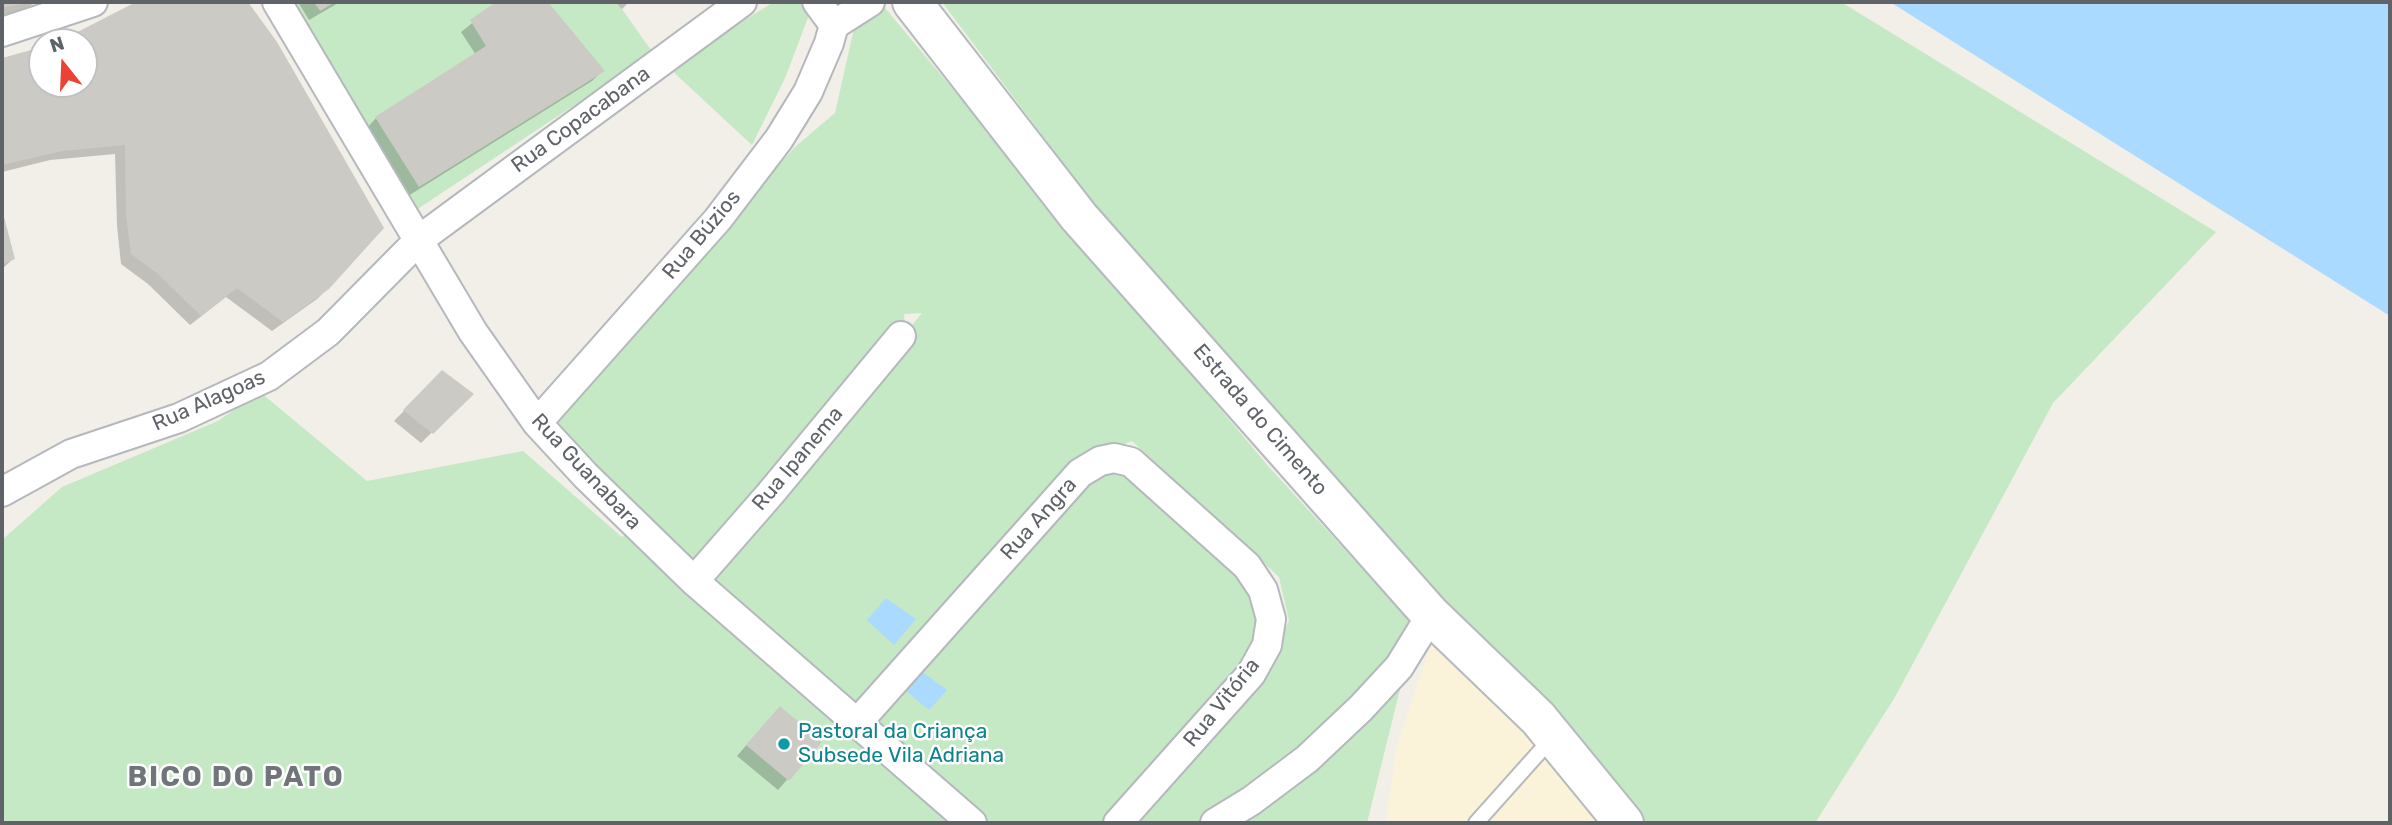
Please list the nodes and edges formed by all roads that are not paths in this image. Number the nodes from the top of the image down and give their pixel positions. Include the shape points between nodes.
1 (93, 2) edge
2 (277, 2) edge
3 (742, 2) edge
4 (817, 2) edge
5 (870, 2) edge
6 (912, 2) edge
7 (834, 26) junction
8 (2, 32) edge
9 (419, 239) junction
10 (901, 336) dead end
11 (537, 423) junction
12 (2, 492) edge
13 (1247, 566) joint
14 (694, 581) junction
15 (1431, 615) junction
16 (857, 723) junction
17 (1553, 737) junction
18 (972, 823) edge
19 (1118, 823) edge
20 (1215, 823) edge
21 (1476, 823) edge
22 (1624, 823) edge

1 - 8 street
2 - 9 street, Rua Guanabara
3 - 9 street, Rua Copacabana
4 - 7 street
5 - 7 street
6 - 15 street, Estrada do Cimento via 1079,217
7 - 11 street, Rua Búzios via 808,92 779,139 718,219
9 - 11 street, Rua Guanabara via 473,331
9 - 12 street, Rua Alagoas via 328,332 269,376 178,418 71,454
10 - 14 street, Rua Ipanema
11 - 14 street, Rua Guanabara
13 - 16 street, Rua Angra via 1131,462 1100,461 1080,473
13 - 19 street, Rua Vitória via 1263,590 1271,619 1267,645 1251,674
14 - 16 street, Rua Guanabara
15 - 17 street, Estrada do Cimento
15 - 20 street via 1399,667 1361,708 1307,760
16 - 18 street, Rua Guanabara
17 - 21 lane
17 - 22 street, Estrada do Cimento

